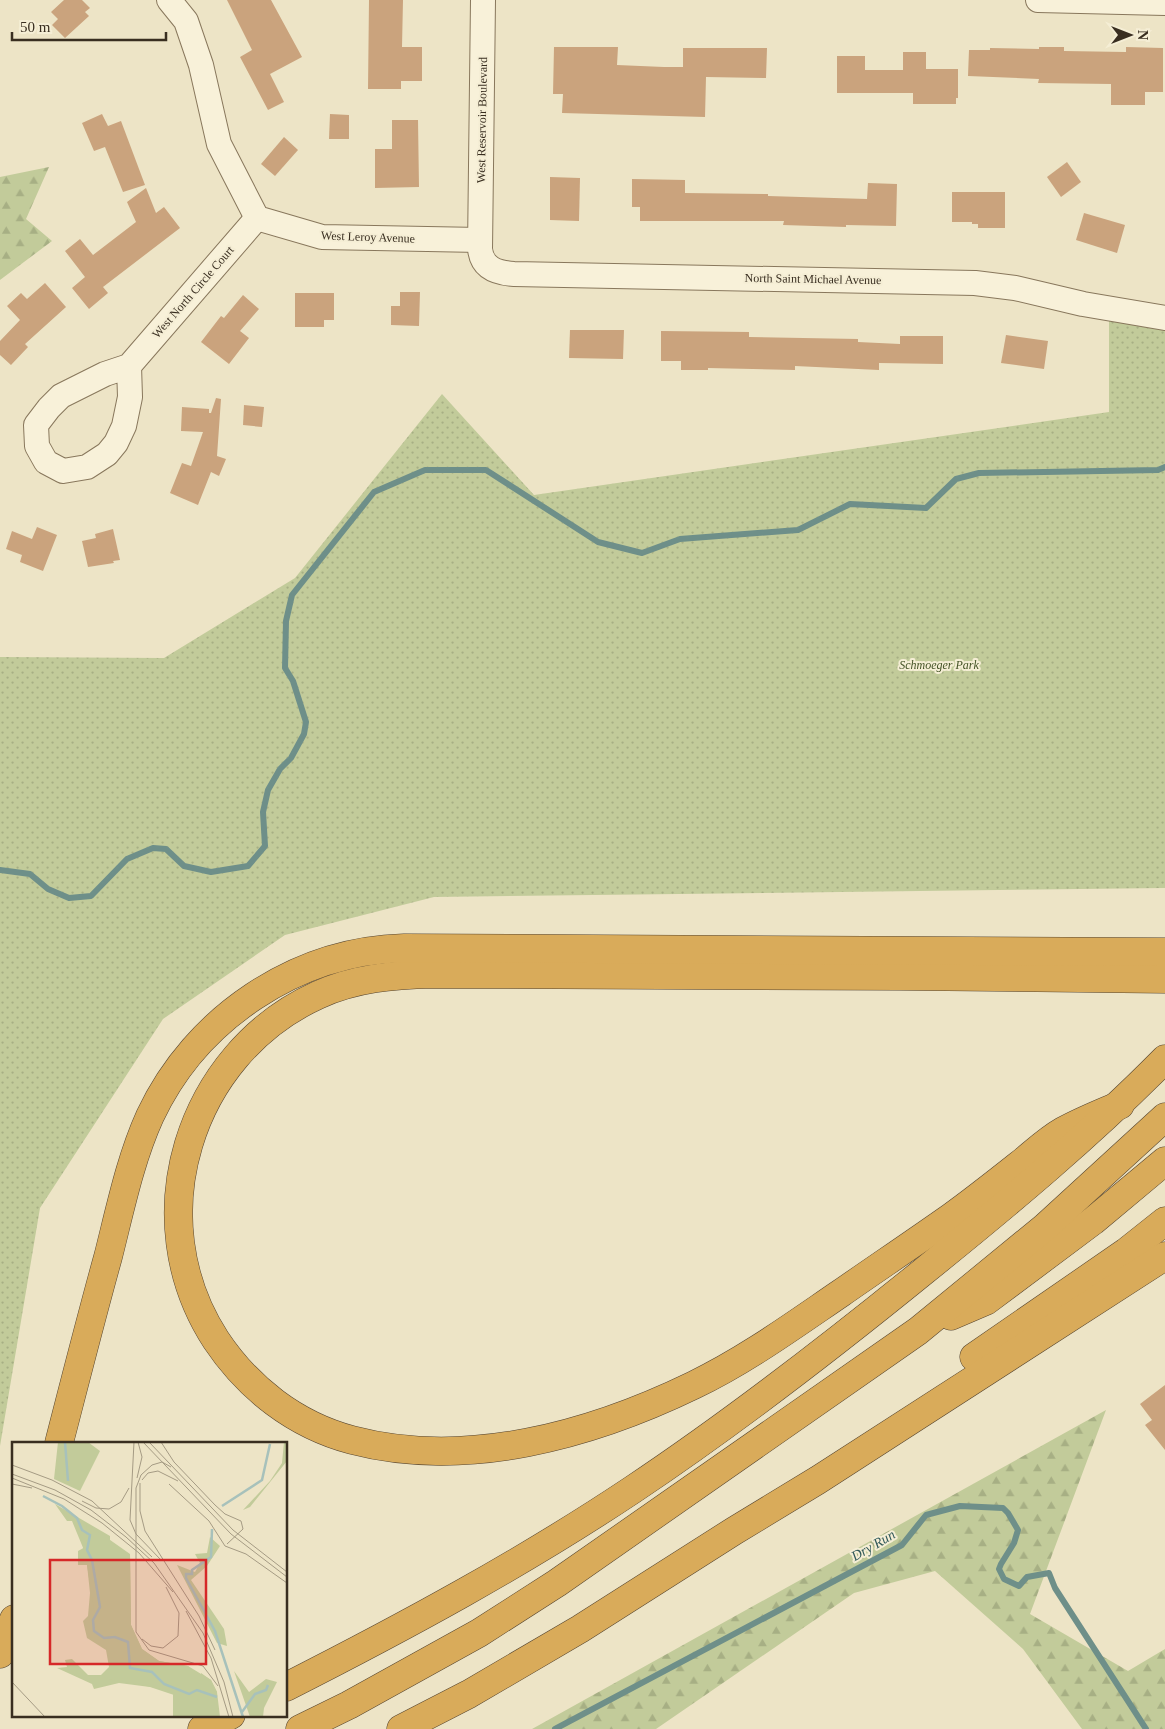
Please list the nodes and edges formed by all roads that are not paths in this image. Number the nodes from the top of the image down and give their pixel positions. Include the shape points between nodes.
1 (169, 0) edge
2 (483, 0) edge
3 (1038, 0) edge
4 (1165, 3) edge
5 (257, 218) junction
6 (480, 240) junction
7 (1165, 318) edge
8 (129, 366) junction
9 (1165, 952) edge
10 (1165, 980) edge
11 (1165, 1059) edge
12 (1120, 1104) junction
13 (1165, 1117) edge
14 (1165, 1161) edge
15 (1165, 1221) edge
16 (1165, 1256) edge
17 (918, 1331) junction
18 (59, 1442) edge
19 (12, 1624) edge
20 (580, 1629) junction
21 (0, 1654) edge
22 (288, 1687) edge
23 (229, 1716) edge
24 (202, 1729) edge
25 (300, 1729) edge
26 (401, 1729) edge

1 - 5 street via 186,21 201,66 219,144
2 - 6 street, West Reservoir Boulevard
3 - 4 street
5 - 6 street, West Leroy Avenue via 322,237
5 - 8 street, West North Circle Court
6 - 7 street, North Saint Michael Avenue via 485,264 504,274 975,282
8 - 8 street via 130,397 124,426 107,454 87,467 63,471 46,462 37,446 36,425 49,408 61,396
9 - 18 highway via 387,948 308,967 256,993 230,1014 198,1043 159,1098 140,1140
10 - 12 highway via 433,974 360,980 321,993 280,1016 233,1060 212,1090 198,1117 181,1169 178,1209 182,1260 204,1321 224,1352 252,1384 291,1414 342,1436 389,1447 430,1450 494,1448 594,1425 720,1371 796,1324 950,1217 1060,1132
11 - 12 highway
12 - 22 highway via 958,1244 835,1344 727,1425 536,1550 385,1637
13 - 17 highway via 1045,1227
14 - 17 highway via 1093,1221 986,1301
15 - 20 highway via 1099,1271
16 - 20 highway
17 - 25 highway via 534,1598 479,1633
19 - 21 highway
20 - 26 highway via 470,1694
23 - 24 highway

